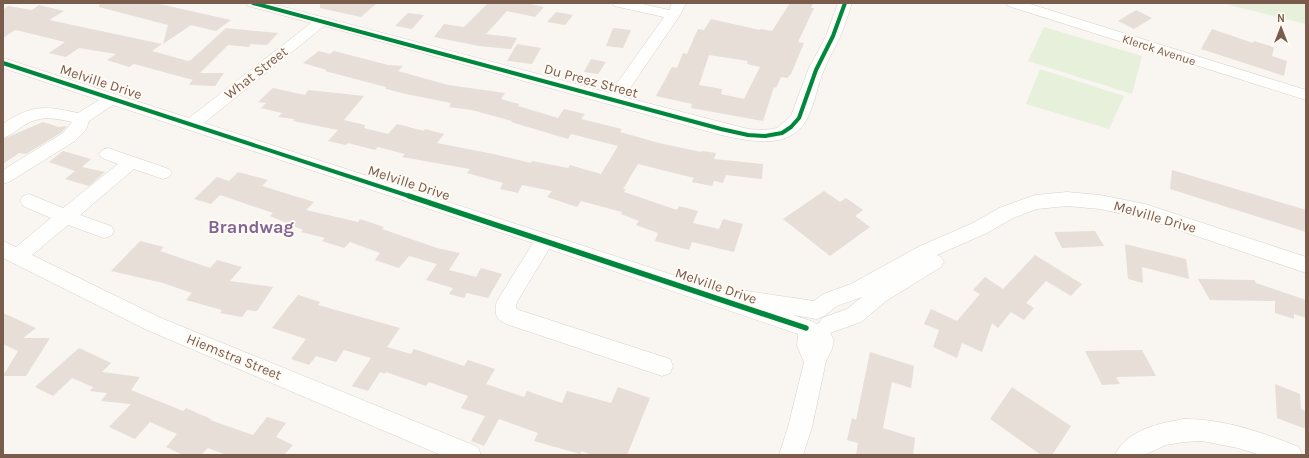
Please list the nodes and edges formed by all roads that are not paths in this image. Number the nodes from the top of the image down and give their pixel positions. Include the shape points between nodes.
1 (253, 3) edge
2 (619, 3) edge
3 (845, 3) edge
4 (1013, 3) edge
5 (676, 9) edge
6 (321, 22) junction
7 (3, 63) edge
8 (1306, 95) edge
9 (112, 98) junction
10 (614, 99) junction
11 (81, 119) junction
12 (192, 124) junction
13 (3, 132) edge
14 (108, 154) dead end
15 (131, 162) junction
16 (163, 173) dead end
17 (3, 178) edge
18 (29, 201) dead end
19 (65, 217) junction
20 (104, 231) dead end
21 (545, 240) junction
22 (10, 253) edge
23 (1306, 265) edge
24 (816, 322) junction
25 (662, 366) dead end
26 (469, 455) edge
27 (791, 455) edge
28 (1127, 455) edge
29 (1290, 455) edge

1 - 6 street, Du Preez Street
2 - 5 street
3 - 10 street, Du Preez Street via 833,36 816,70 799,118 782,133 765,136 741,134
4 - 8 street, Klerck Avenue
5 - 10 street
6 - 10 street, Du Preez Street
6 - 12 street, What Street
7 - 9 street, Melville Drive
9 - 11 street
9 - 12 street, Melville Drive
11 - 13 street via 40,112 24,117
11 - 17 street via 80,126 69,137
12 - 21 street, Melville Drive
14 - 15 street
15 - 16 street
15 - 19 street
18 - 19 street
19 - 20 street
19 - 22 street
21 - 24 street, Melville Drive via 703,294
21 - 25 street via 507,301 505,311 512,317
22 - 26 street, Hiemstra Street via 154,324
23 - 24 street, Melville Drive via 1145,211 1100,202 1066,199 1035,202 1006,213 980,228 938,259 879,295 854,316
24 - 27 street via 823,340 815,361
28 - 29 street via 1132,448 1161,434 1187,429 1219,432 1261,443

